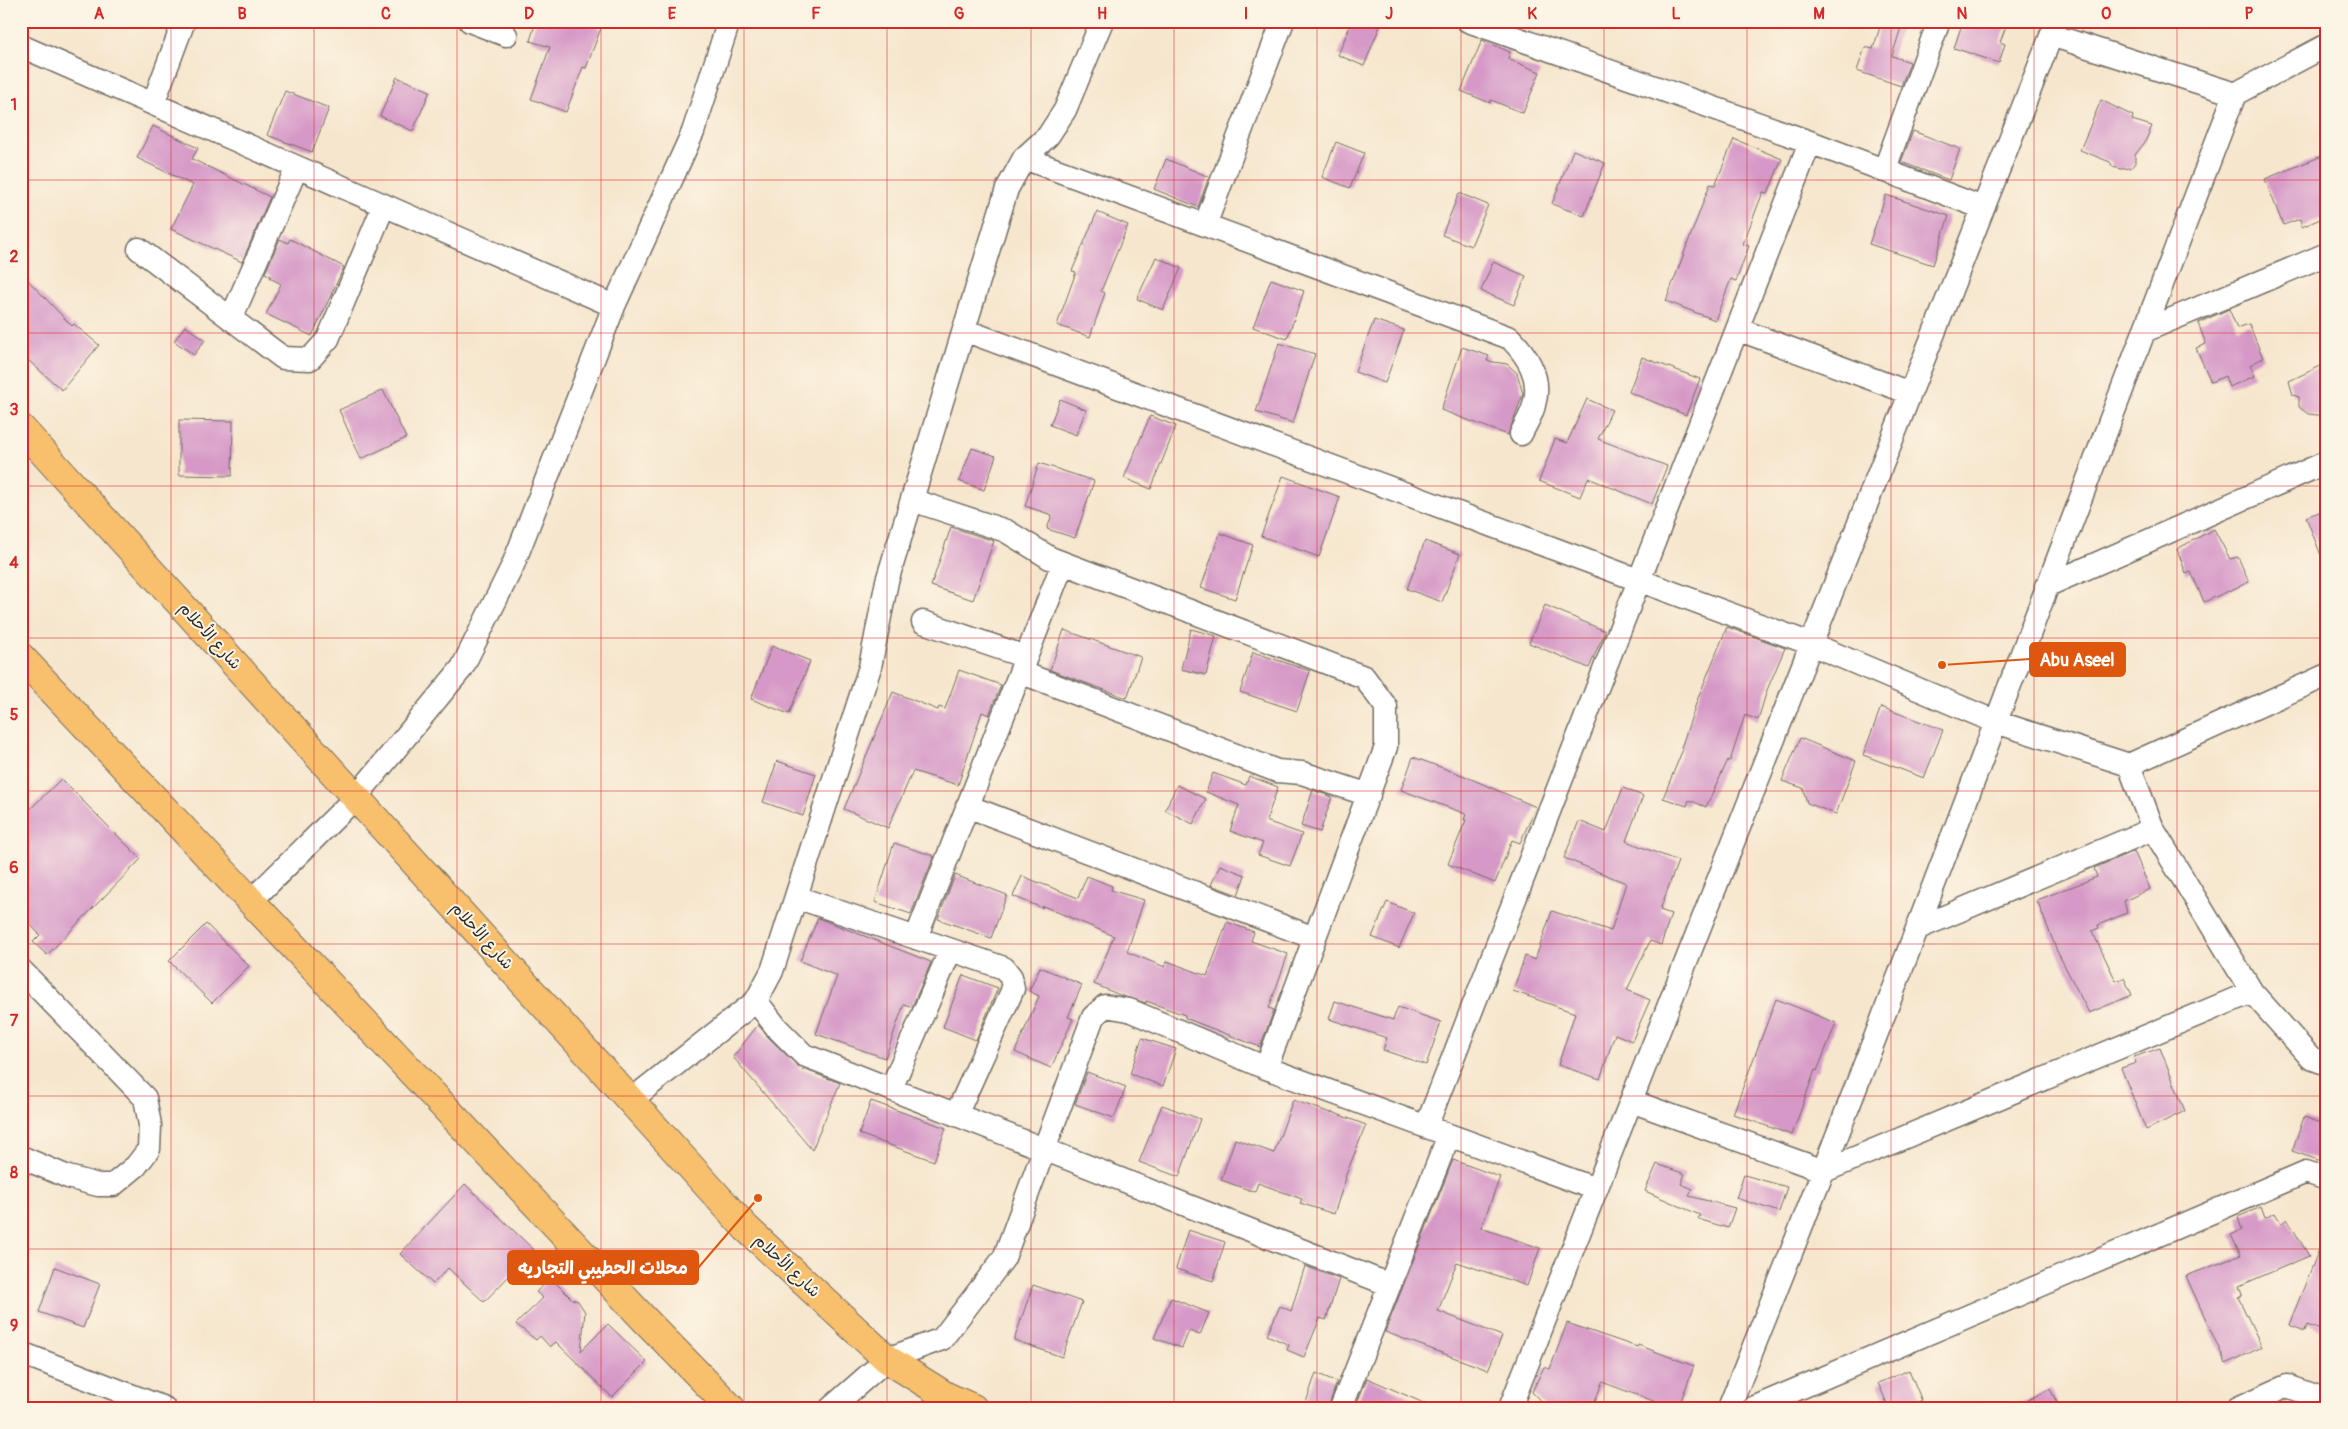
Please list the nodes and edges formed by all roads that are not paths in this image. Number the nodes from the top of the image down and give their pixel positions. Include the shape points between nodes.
1 (184, 21) edge
2 (470, 21) edge
3 (729, 21) edge
4 (1102, 21) edge
5 (1283, 21) edge
6 (1468, 21) edge
7 (1940, 21) edge
8 (2054, 28) edge
9 (506, 35) dead end
10 (2327, 45) edge
11 (21, 46) edge
12 (2235, 94) junction
13 (153, 104) junction
14 (1810, 142) junction
15 (1024, 158) junction
16 (297, 167) junction
17 (1884, 170) junction
18 (384, 205) junction
19 (1983, 208) junction
20 (1205, 225) junction
21 (139, 249) dead end
22 (2327, 254) edge
23 (614, 306) junction
24 (232, 319) junction
25 (1737, 329) junction
26 (964, 330) junction
27 (2144, 331) junction
28 (1910, 393) junction
29 (21, 428) edge
30 (1521, 434) dead end
31 (2327, 462) edge
32 (912, 500) junction
33 (1063, 563) junction
34 (1639, 580) junction
35 (2046, 586) junction
36 (923, 622) dead end
37 (1811, 644) junction
38 (21, 657) edge
39 (1023, 665) junction
40 (2327, 675) edge
41 (1996, 722) junction
42 (2129, 765) junction
43 (1369, 794) junction
44 (356, 797) junction
45 (967, 806) junction
46 (2153, 829) junction
47 (796, 897) junction
48 (251, 901) junction
49 (1918, 928) junction
50 (916, 938) junction
51 (1314, 938) junction
52 (950, 951) junction
53 (21, 970) edge
54 (2252, 992) junction
55 (756, 1001) junction
56 (2327, 1064) edge
57 (1266, 1068) junction
58 (892, 1089) junction
59 (630, 1100) junction
60 (1631, 1101) junction
61 (956, 1115) junction
62 (1426, 1127) junction
63 (1449, 1135) junction
64 (1045, 1149) junction
65 (21, 1157) edge
66 (1824, 1171) junction
67 (2327, 1179) edge
68 (1596, 1189) junction
69 (1390, 1285) junction
70 (21, 1353) edge
71 (887, 1359) junction
72 (2327, 1400) edge
73 (164, 1408) edge
74 (731, 1408) edge
75 (831, 1408) edge
76 (973, 1408) edge
77 (1341, 1408) edge
78 (1510, 1408) edge
79 (1728, 1408) edge
80 (1753, 1408) edge
81 (2238, 1408) edge

1 - 13 street
2 - 9 street
3 - 23 street via 693,132
4 - 15 street via 1065,110 1048,136
5 - 20 street
6 - 14 street
7 - 17 street
8 - 12 street
8 - 19 street
10 - 12 street
11 - 13 street
12 - 27 street
13 - 16 street
14 - 17 street
14 - 25 street
15 - 20 street
15 - 26 street via 1007,189
16 - 18 street
16 - 24 street
17 - 19 street
18 - 23 street
18 - 24 street via 328,339 310,359 283,358
19 - 28 street
20 - 30 street via 1510,338 1526,354 1536,380 1535,404
21 - 24 street
22 - 27 street
23 - 44 street via 512,565 462,668
25 - 28 street
25 - 34 street
26 - 32 street
26 - 34 street
27 - 35 street
28 - 37 street
29 - 44 main road, شارع الأحلام
31 - 35 street
32 - 33 street via 1006,531
32 - 47 street via 887,581 870,667
33 - 39 street
33 - 43 street via 1364,677 1386,707 1386,747
34 - 37 street
34 - 62 street
35 - 41 street
36 - 39 street
37 - 41 street
37 - 60 street
38 - 48 main road
39 - 43 street via 1277,771 1302,773
39 - 45 street
40 - 42 street
41 - 42 street
41 - 49 street
42 - 46 street
43 - 51 street
44 - 48 street
44 - 59 main road, شارع الأحلام
45 - 50 street
45 - 51 street
46 - 49 street
46 - 54 street
47 - 50 street
47 - 55 street via 772,971
48 - 74 main road
49 - 66 street
50 - 52 street
51 - 57 street
52 - 58 street
52 - 61 street via 1004,968 1011,977 1012,989
53 - 65 street via 145,1098 150,1125 149,1149 136,1166 113,1185 76,1179
54 - 56 street via 2311,1058
54 - 66 street
55 - 58 street via 804,1055
55 - 59 street
57 - 62 street
57 - 64 street via 1129,1010 1105,1006 1093,1017
58 - 61 street
59 - 71 main road, شارع الأحلام via 746,1228
60 - 66 street
60 - 68 street
61 - 64 street
62 - 63 street
63 - 68 street
63 - 69 street
64 - 69 street
64 - 71 street via 1004,1258 942,1338
66 - 79 street
67 - 80 street via 2306,1172
68 - 78 street
69 - 77 street
70 - 73 street
71 - 75 street
71 - 76 main road, شارع الأحلام via 946,1396
72 - 81 street via 2287,1386

